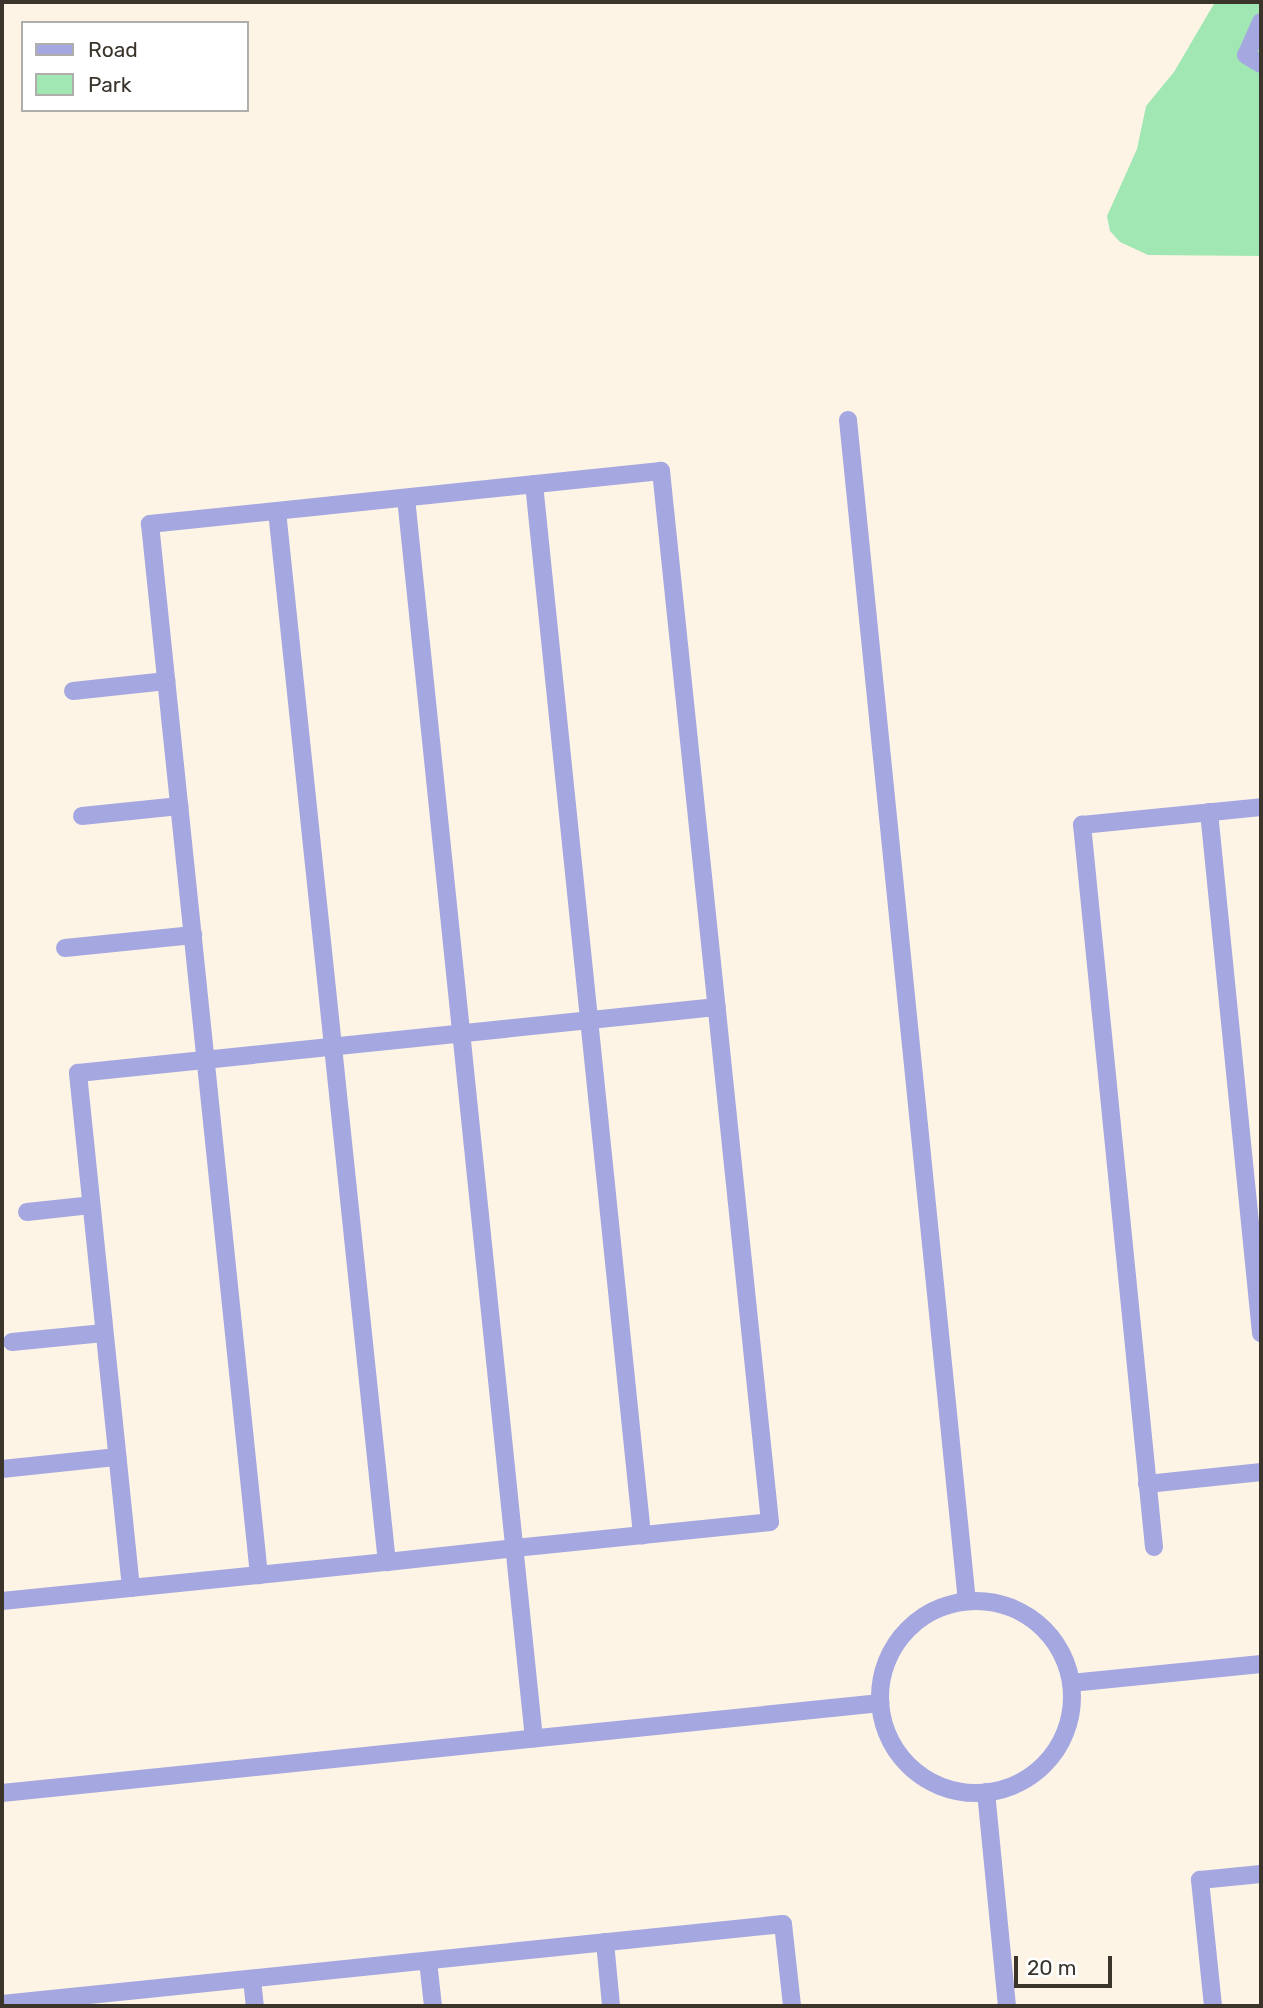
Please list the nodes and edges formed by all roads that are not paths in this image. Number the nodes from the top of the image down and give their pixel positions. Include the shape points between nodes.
1 (1261, 22) edge
2 (1261, 64) edge
3 (848, 420) dead end
4 (534, 484) junction
5 (405, 498) junction
6 (277, 510) junction
7 (166, 681) junction
8 (73, 691) dead end
9 (179, 806) junction
10 (1261, 807) edge
11 (1209, 812) junction
12 (82, 816) dead end
13 (193, 935) junction
14 (65, 948) dead end
15 (717, 1007) junction
16 (589, 1020) junction
17 (461, 1033) junction
18 (333, 1046) junction
19 (205, 1059) junction
20 (91, 1205) junction
21 (27, 1212) dead end
22 (104, 1333) junction
23 (1261, 1333) edge
24 (12, 1342) dead end
25 (117, 1457) junction
26 (2, 1469) edge
27 (1261, 1472) edge
28 (1147, 1483) junction
29 (642, 1535) junction
30 (1154, 1546) dead end
31 (515, 1548) junction
32 (387, 1562) junction
33 (259, 1575) junction
34 (131, 1588) junction
35 (2, 1601) edge
36 (967, 1601) junction
37 (1261, 1664) edge
38 (1072, 1683) junction
39 (880, 1703) junction
40 (534, 1738) junction
41 (986, 1792) junction
42 (2, 1793) edge
43 (1261, 1874) edge
44 (605, 1942) junction
45 (428, 1961) junction
46 (253, 1979) junction
47 (76, 2001) edge
48 (2, 2004) edge
49 (255, 2006) edge
50 (433, 2006) edge
51 (611, 2006) edge
52 (792, 2006) edge
53 (1007, 2006) edge
54 (1213, 2006) edge

1 - 2 street via 1246,55
3 - 36 street
4 - 5 street
4 - 15 street via 661,471
4 - 16 street
5 - 6 street
5 - 17 street
6 - 7 street via 150,524
6 - 18 street
7 - 8 street
7 - 9 street
9 - 12 street
9 - 13 street
10 - 11 street
11 - 23 street
11 - 28 street via 1082,825
13 - 14 street
13 - 19 street
15 - 16 street
15 - 29 street via 770,1522
16 - 17 street
16 - 29 street
17 - 18 street
17 - 31 street
18 - 19 street
18 - 32 street
19 - 20 street via 78,1073
19 - 33 street
20 - 21 street
20 - 22 street
22 - 24 street
22 - 25 street
25 - 26 street
25 - 34 street
27 - 28 street
28 - 30 street
29 - 31 street
31 - 32 street
31 - 40 street
32 - 33 street
33 - 34 street
34 - 35 street
36 - 38 street via 1008,1606 1027,1615 1057,1644
36 - 39 street via 932,1612 903,1635 885,1667
37 - 38 street
38 - 41 street via 1070,1717 1057,1748 1019,1783
39 - 40 street
39 - 41 street via 890,1739 914,1770 947,1788
40 - 42 street
41 - 53 street
43 - 54 street via 1200,1880
44 - 45 street
44 - 51 street
44 - 52 street via 783,1924
45 - 46 street
45 - 50 street
46 - 47 street
46 - 49 street
47 - 48 street

